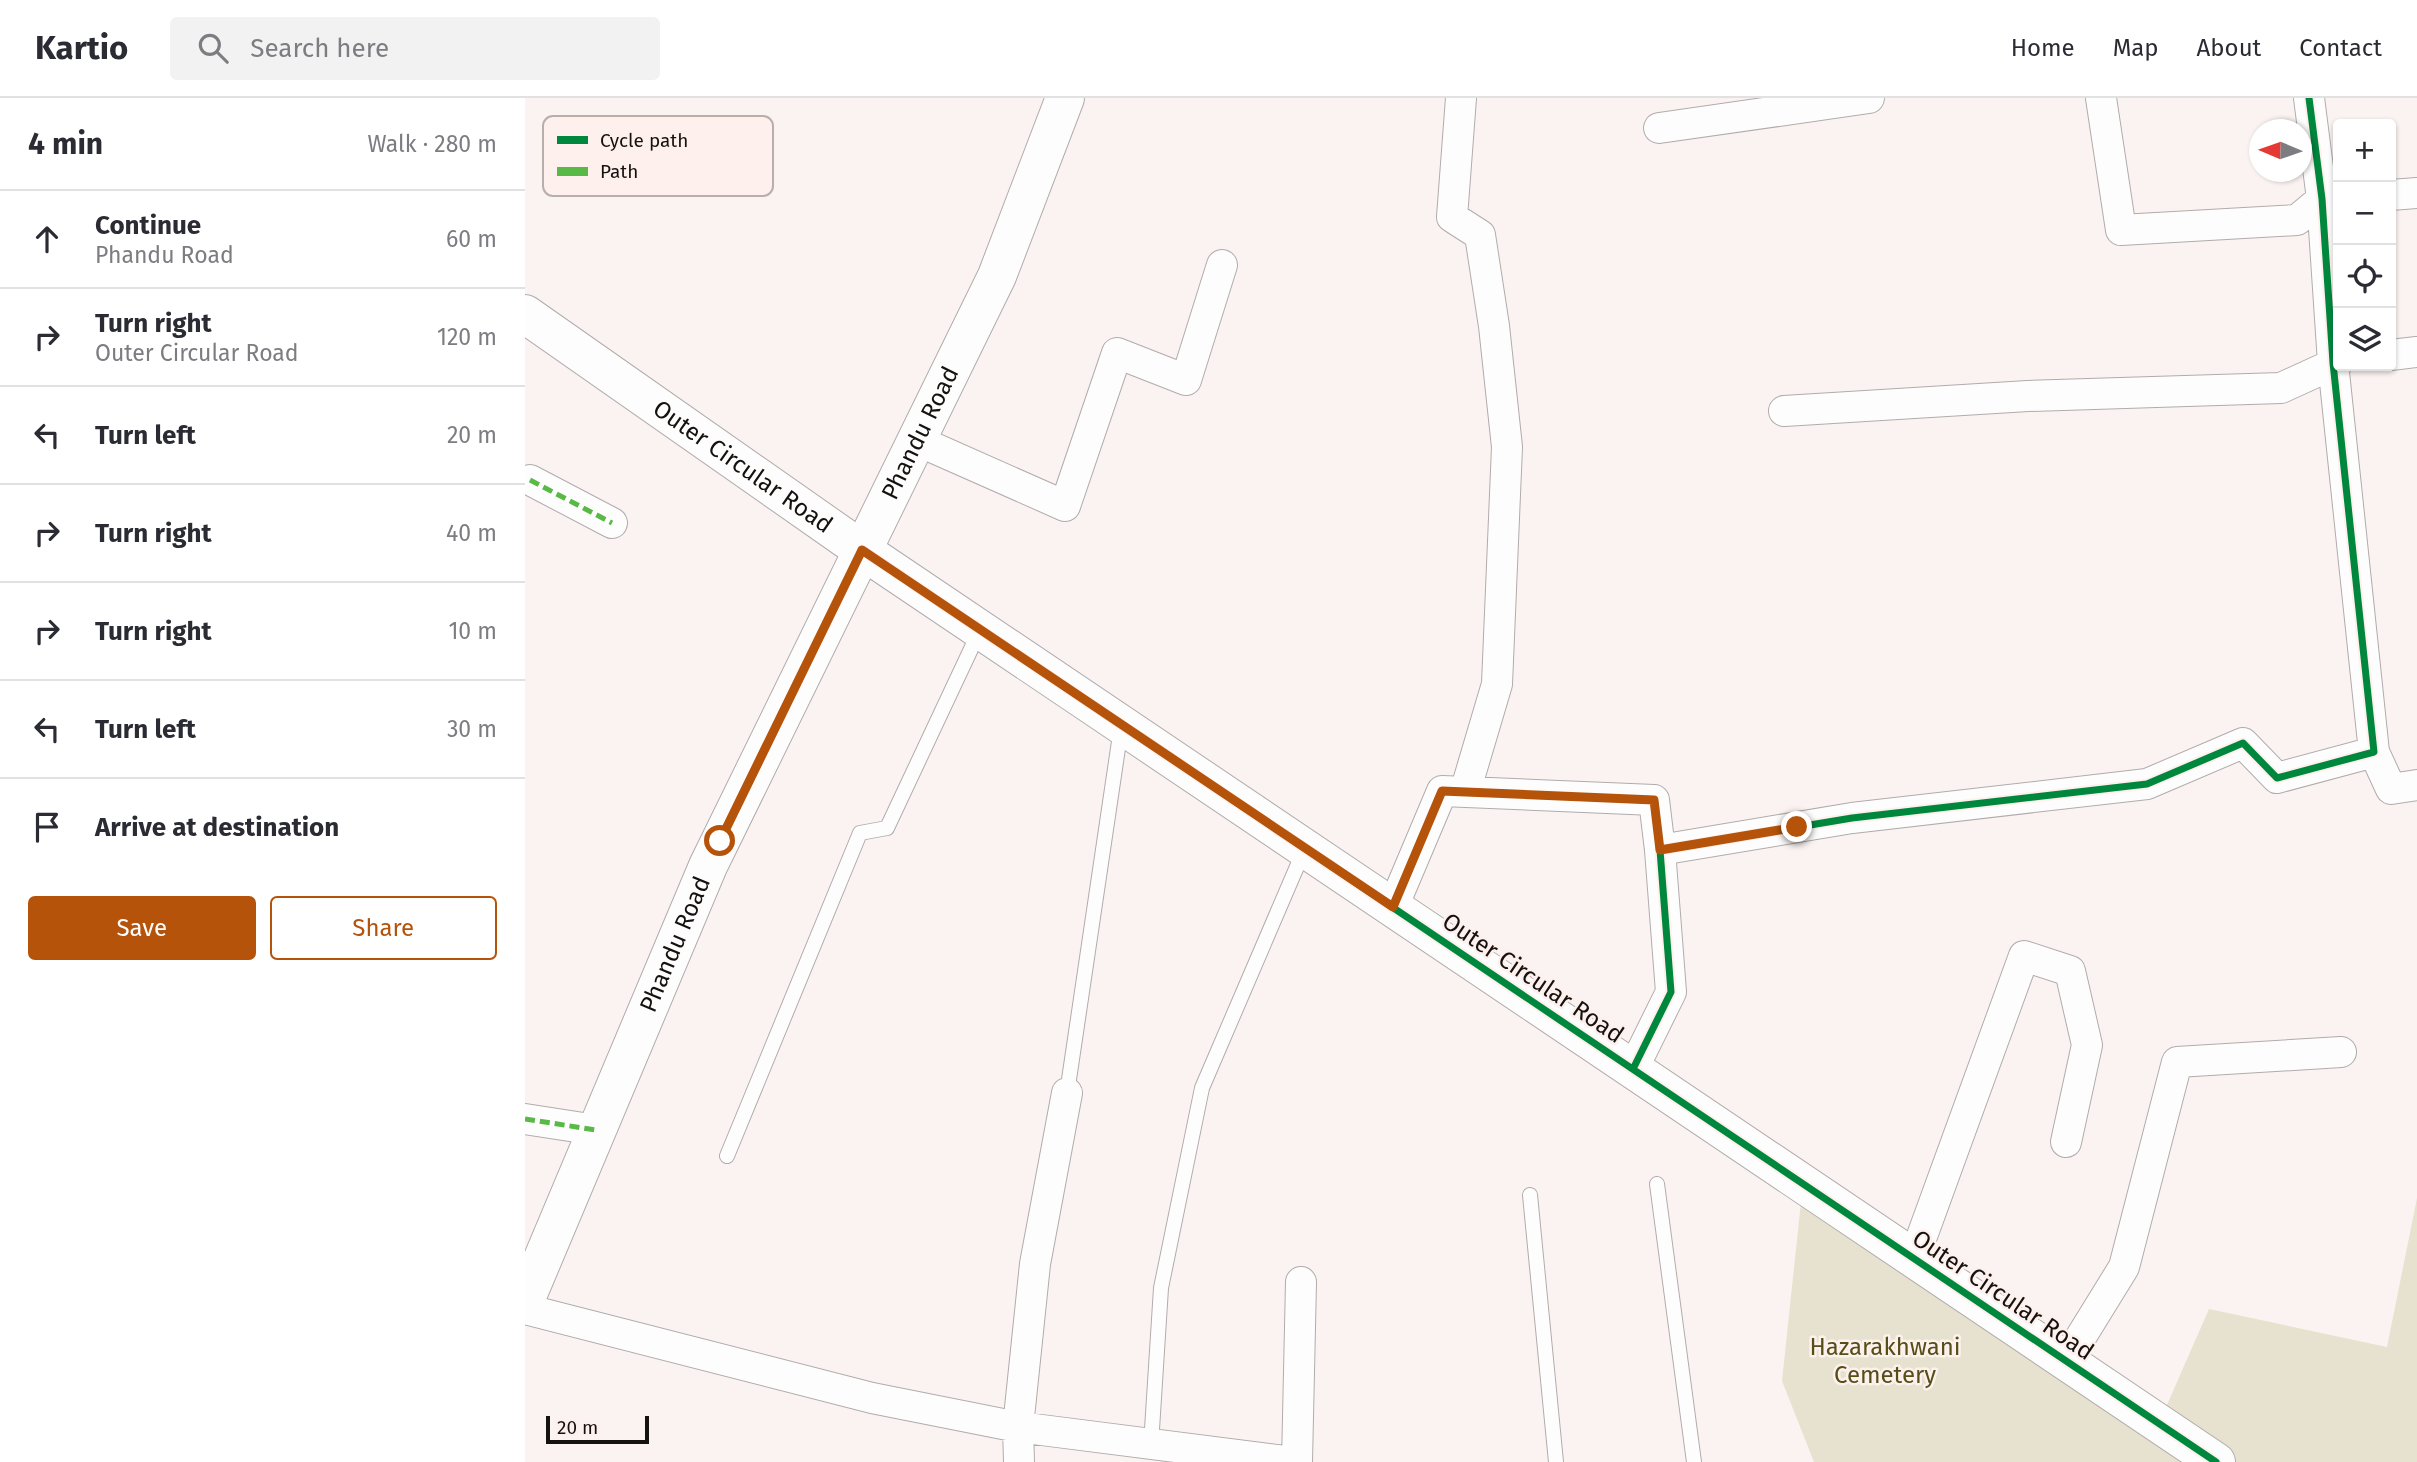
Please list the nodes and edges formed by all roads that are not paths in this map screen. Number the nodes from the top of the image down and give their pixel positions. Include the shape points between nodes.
1 (1065, 98) edge
2 (1461, 98) edge
3 (1869, 98) edge
4 (2101, 98) edge
5 (2309, 98) edge
6 (1754, 105) edge
7 (1658, 128) dead end
8 (2417, 192) edge
9 (2396, 194) edge
10 (2330, 199) edge
11 (1222, 265) dead end
12 (2333, 308) edge
13 (525, 314) edge
14 (2417, 352) edge
15 (2396, 354) edge
16 (2333, 363) edge
17 (2336, 371) edge
18 (1784, 411) dead end
19 (916, 440) junction
20 (527, 484) edge
21 (612, 523) dead end
22 (862, 550) junction
23 (981, 629) junction
24 (1122, 725) junction
25 (2374, 752) junction
26 (2417, 785) edge
27 (1465, 792) junction
28 (1305, 848) junction
29 (1660, 850) junction
30 (1393, 907) junction
31 (2341, 1052) dead end
32 (1633, 1069) junction
33 (1067, 1093) joint
34 (525, 1119) edge
35 (596, 1130) junction
36 (2066, 1142) dead end
37 (727, 1156) dead end
38 (1657, 1184) dead end
39 (1530, 1195) dead end
40 (1914, 1258) junction
41 (1301, 1282) dead end
42 (525, 1301) edge
43 (525, 1309) edge
44 (2066, 1361) junction
45 (1018, 1427) junction
46 (1152, 1453) edge
47 (1019, 1462) edge
48 (1295, 1462) edge
49 (1556, 1462) edge
50 (1694, 1462) edge
51 (2216, 1462) edge

1 - 19 main road, Phandu Road via 997,276
2 - 27 street via 1451,217 1480,235 1507,447 1497,684
3 - 6 street
4 - 10 street via 2121,230 2297,220
5 - 10 street
6 - 7 street
8 - 9 street
10 - 12 street
11 - 19 street via 1186,380 1117,353 1065,506
13 - 22 main road, Outer Circular Road
14 - 15 street
16 - 18 street via 2281,388 2028,396
17 - 25 street
19 - 22 main road, Phandu Road
20 - 21 street
22 - 23 main road, Outer Circular Road
22 - 35 main road, Phandu Road via 708,866
23 - 24 main road, Outer Circular Road
23 - 37 lane via 887,828 860,833
24 - 28 main road, Outer Circular Road
24 - 33 lane
25 - 26 street via 2391,789
25 - 29 street via 2277,778 2243,743 2147,784 1852,818
27 - 29 street via 1654,800
27 - 30 street via 1442,791
28 - 30 main road, Outer Circular Road
28 - 46 lane via 1202,1088 1161,1288
29 - 32 street via 1671,992
30 - 32 main road, Outer Circular Road
31 - 44 street via 2177,1062 2124,1267
32 - 40 main road, Outer Circular Road
33 - 45 street via 1035,1264
34 - 35 street
35 - 42 main road, Phandu Road
36 - 40 street via 2087,1045 2070,971 2024,956
38 - 50 lane
39 - 49 lane
40 - 44 main road, Outer Circular Road
41 - 48 street
43 - 45 street via 872,1398
44 - 51 main road, Outer Circular Road
45 - 46 street
45 - 47 street
46 - 48 street

